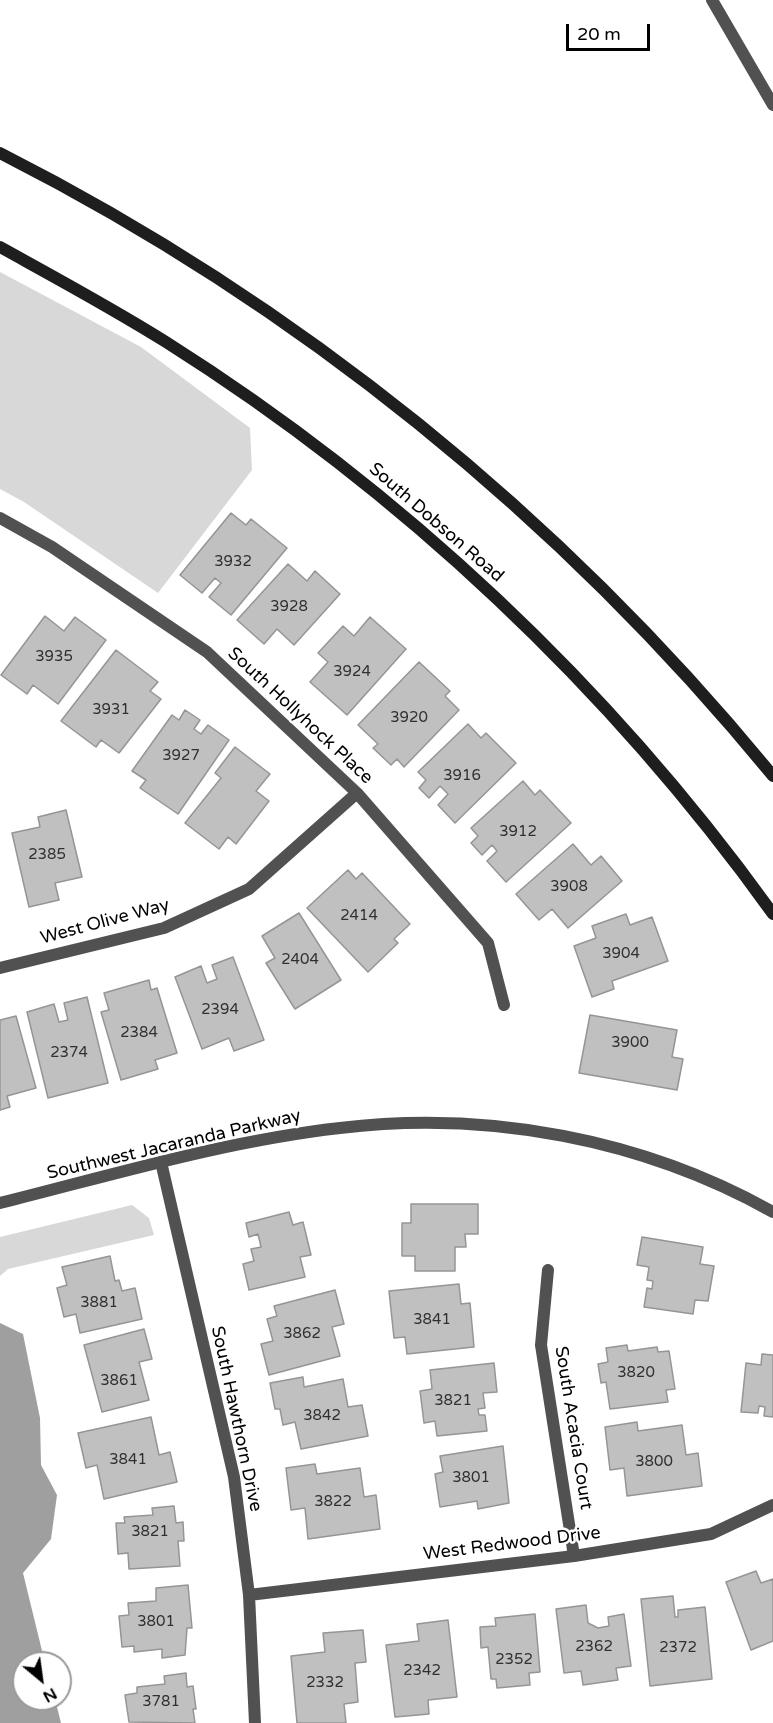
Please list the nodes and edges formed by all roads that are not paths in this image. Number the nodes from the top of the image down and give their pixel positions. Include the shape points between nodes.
1 (712, 0) edge
2 (773, 105) edge
3 (0, 153) edge
4 (0, 247) edge
5 (0, 518) edge
6 (773, 776) edge
7 (357, 793) junction
8 (773, 914) edge
9 (0, 968) edge
10 (504, 1005) dead end
11 (161, 1162) junction
12 (0, 1203) edge
13 (773, 1212) edge
14 (548, 1270) dead end
15 (773, 1505) edge
16 (574, 1556) junction
17 (249, 1595) junction
18 (255, 1723) edge

1 - 2 street
3 - 6 main road via 201,266 390,400 595,579 664,650
4 - 8 main road, South Dobson Road via 89,296 224,381 418,527 544,646 631,738 699,816
5 - 7 street, South Hollyhock Place via 52,547 207,652
7 - 9 street, West Olive Way via 249,888 164,928
7 - 10 street, South Hollyhock Place via 488,943
11 - 12 street, Southwest Jacaranda Parkway
11 - 13 street, Southwest Jacaranda Parkway via 340,1128 398,1123 457,1124 517,1129 633,1152 688,1170
11 - 17 street, South Hawthorn Drive via 234,1478
14 - 16 street, South Acacia Court via 541,1345
15 - 16 street, West Redwood Drive via 711,1534
16 - 17 street, West Redwood Drive
17 - 18 street, South Hawthorn Drive

